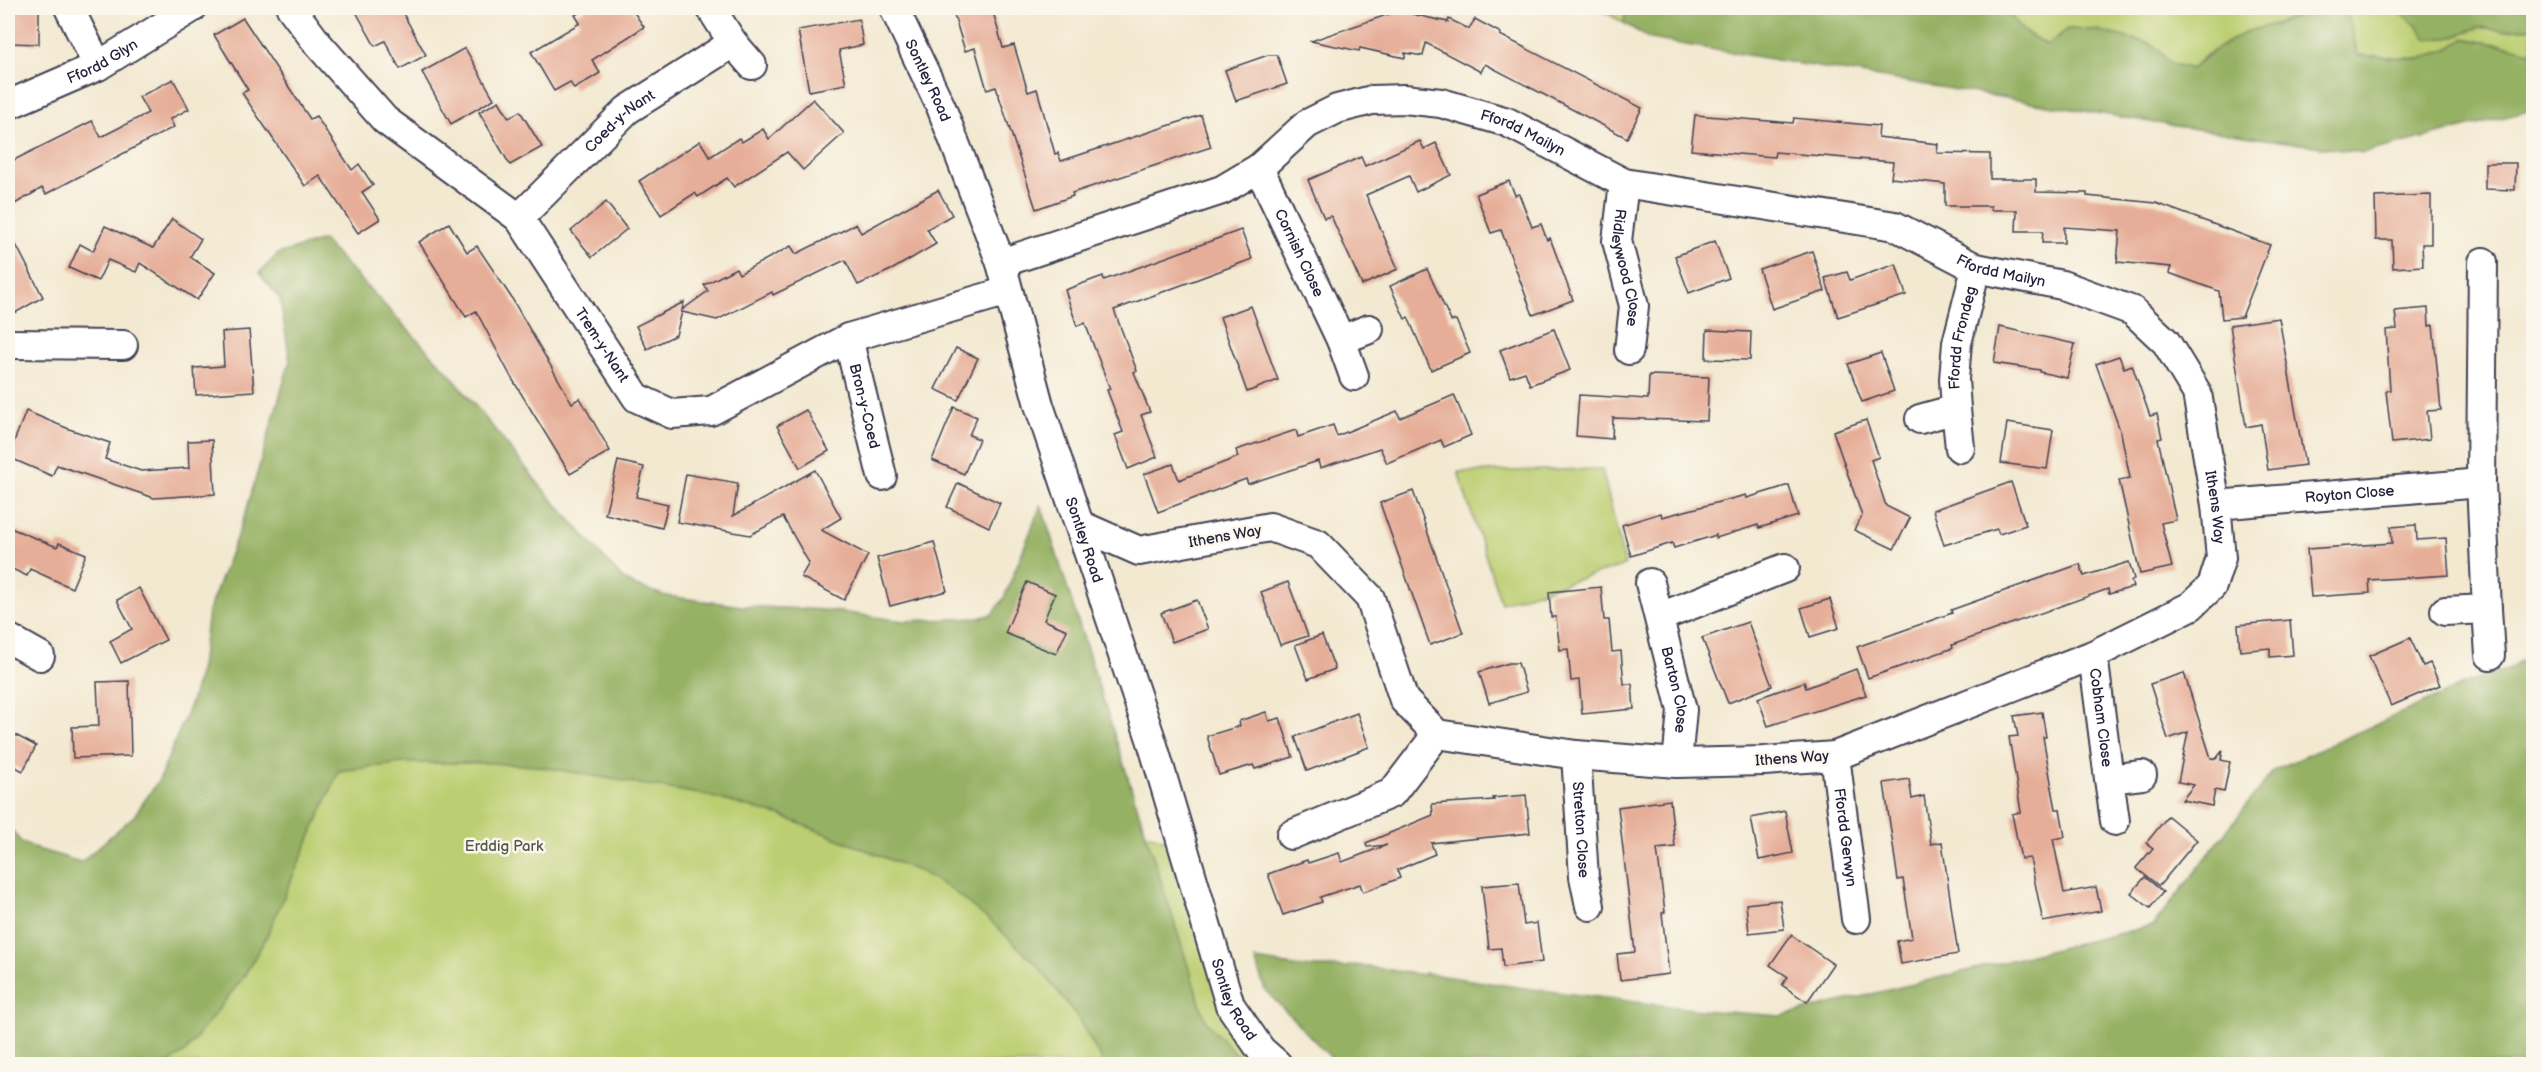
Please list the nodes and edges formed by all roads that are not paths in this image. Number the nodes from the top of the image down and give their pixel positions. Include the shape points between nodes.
1 (69, 8) edge
2 (192, 8) edge
3 (291, 8) edge
4 (894, 8) edge
5 (712, 10) dead end
6 (733, 43) junction
7 (752, 65) dead end
8 (98, 66) junction
9 (8, 105) edge
10 (1259, 168) junction
11 (1624, 183) junction
12 (519, 218) junction
13 (2482, 262) dead end
14 (1001, 263) junction
15 (1976, 268) junction
16 (2062, 285) joint
17 (1008, 291) junction
18 (1369, 329) dead end
19 (848, 338) junction
20 (1341, 340) junction
21 (8, 344) edge
22 (123, 345) dead end
23 (1629, 350) dead end
24 (1354, 376) dead end
25 (1956, 409) junction
26 (1920, 419) dead end
27 (1960, 448) dead end
28 (882, 476) dead end
29 (2481, 483) junction
30 (2217, 505) junction
31 (1080, 525) junction
32 (1785, 568) dead end
33 (1650, 584) dead end
34 (2487, 609) junction
35 (2445, 611) dead end
36 (1660, 617) junction
37 (8, 638) edge
38 (2093, 655) junction
39 (2490, 655) dead end
40 (40, 656) dead end
41 (1437, 734) junction
42 (1576, 754) junction
43 (1835, 756) junction
44 (1677, 763) junction
45 (2142, 775) dead end
46 (2109, 779) junction
47 (2115, 821) dead end
48 (1291, 835) dead end
49 (1590, 906) dead end
50 (1856, 919) dead end
51 (1277, 1065) edge

1 - 8 street
2 - 8 street, Ffordd Glyn
3 - 12 street, Trem-y-Nant via 318,45 385,120
4 - 14 street, Sontley Road via 941,107
5 - 6 street
6 - 7 street
6 - 12 street, Coed-y-Nant via 627,110
8 - 9 street, Ffordd Glyn
10 - 11 street, Ffordd Mailyn via 1307,124 1337,109 1372,100 1404,99 1441,103 1507,122
10 - 14 street, Ffordd Mailyn via 1222,190
10 - 20 street, Cornish Close
11 - 15 street, Ffordd Mailyn via 1895,226
11 - 23 street, Ridleywood Close via 1617,241 1634,306
12 - 19 street, Trem-y-Nant via 637,398 672,414 711,411
13 - 29 street
14 - 17 street, Sontley Road
15 - 16 street, Ffordd Mailyn
15 - 25 street, Ffordd Frondeg via 1957,343
16 - 30 street, Ithens Way via 2133,311 2166,342 2198,393
17 - 19 street, Trem-y-Nant
17 - 31 street, Sontley Road via 1039,405
18 - 20 street
19 - 28 street, Bron-y-Coed
20 - 24 street, Cornish Close
21 - 22 street
25 - 26 street, Ffordd Frondeg
25 - 27 street, Ffordd Frondeg
29 - 30 street, Royton Close
29 - 34 street
30 - 38 street, Ithens Way via 2221,558 2212,586 2191,606
31 - 41 street, Ithens Way via 1139,551 1270,528 1318,544 1370,598 1404,700
31 - 51 street, Sontley Road via 1152,742 1230,1005 1261,1050
32 - 36 street
33 - 36 street, Barton Close
34 - 35 street
34 - 39 street
36 - 44 street, Barton Close via 1682,710
37 - 40 street
38 - 43 street, Ithens Way
38 - 46 street, Cobham Close
41 - 42 street, Ithens Way
41 - 48 street via 1392,793
42 - 44 street, Ithens Way
42 - 49 street, Stretton Close via 1584,877
43 - 44 street, Ithens Way
43 - 50 street, Ffordd Gerwyn
45 - 46 street, Cobham Close
46 - 47 street, Cobham Close

